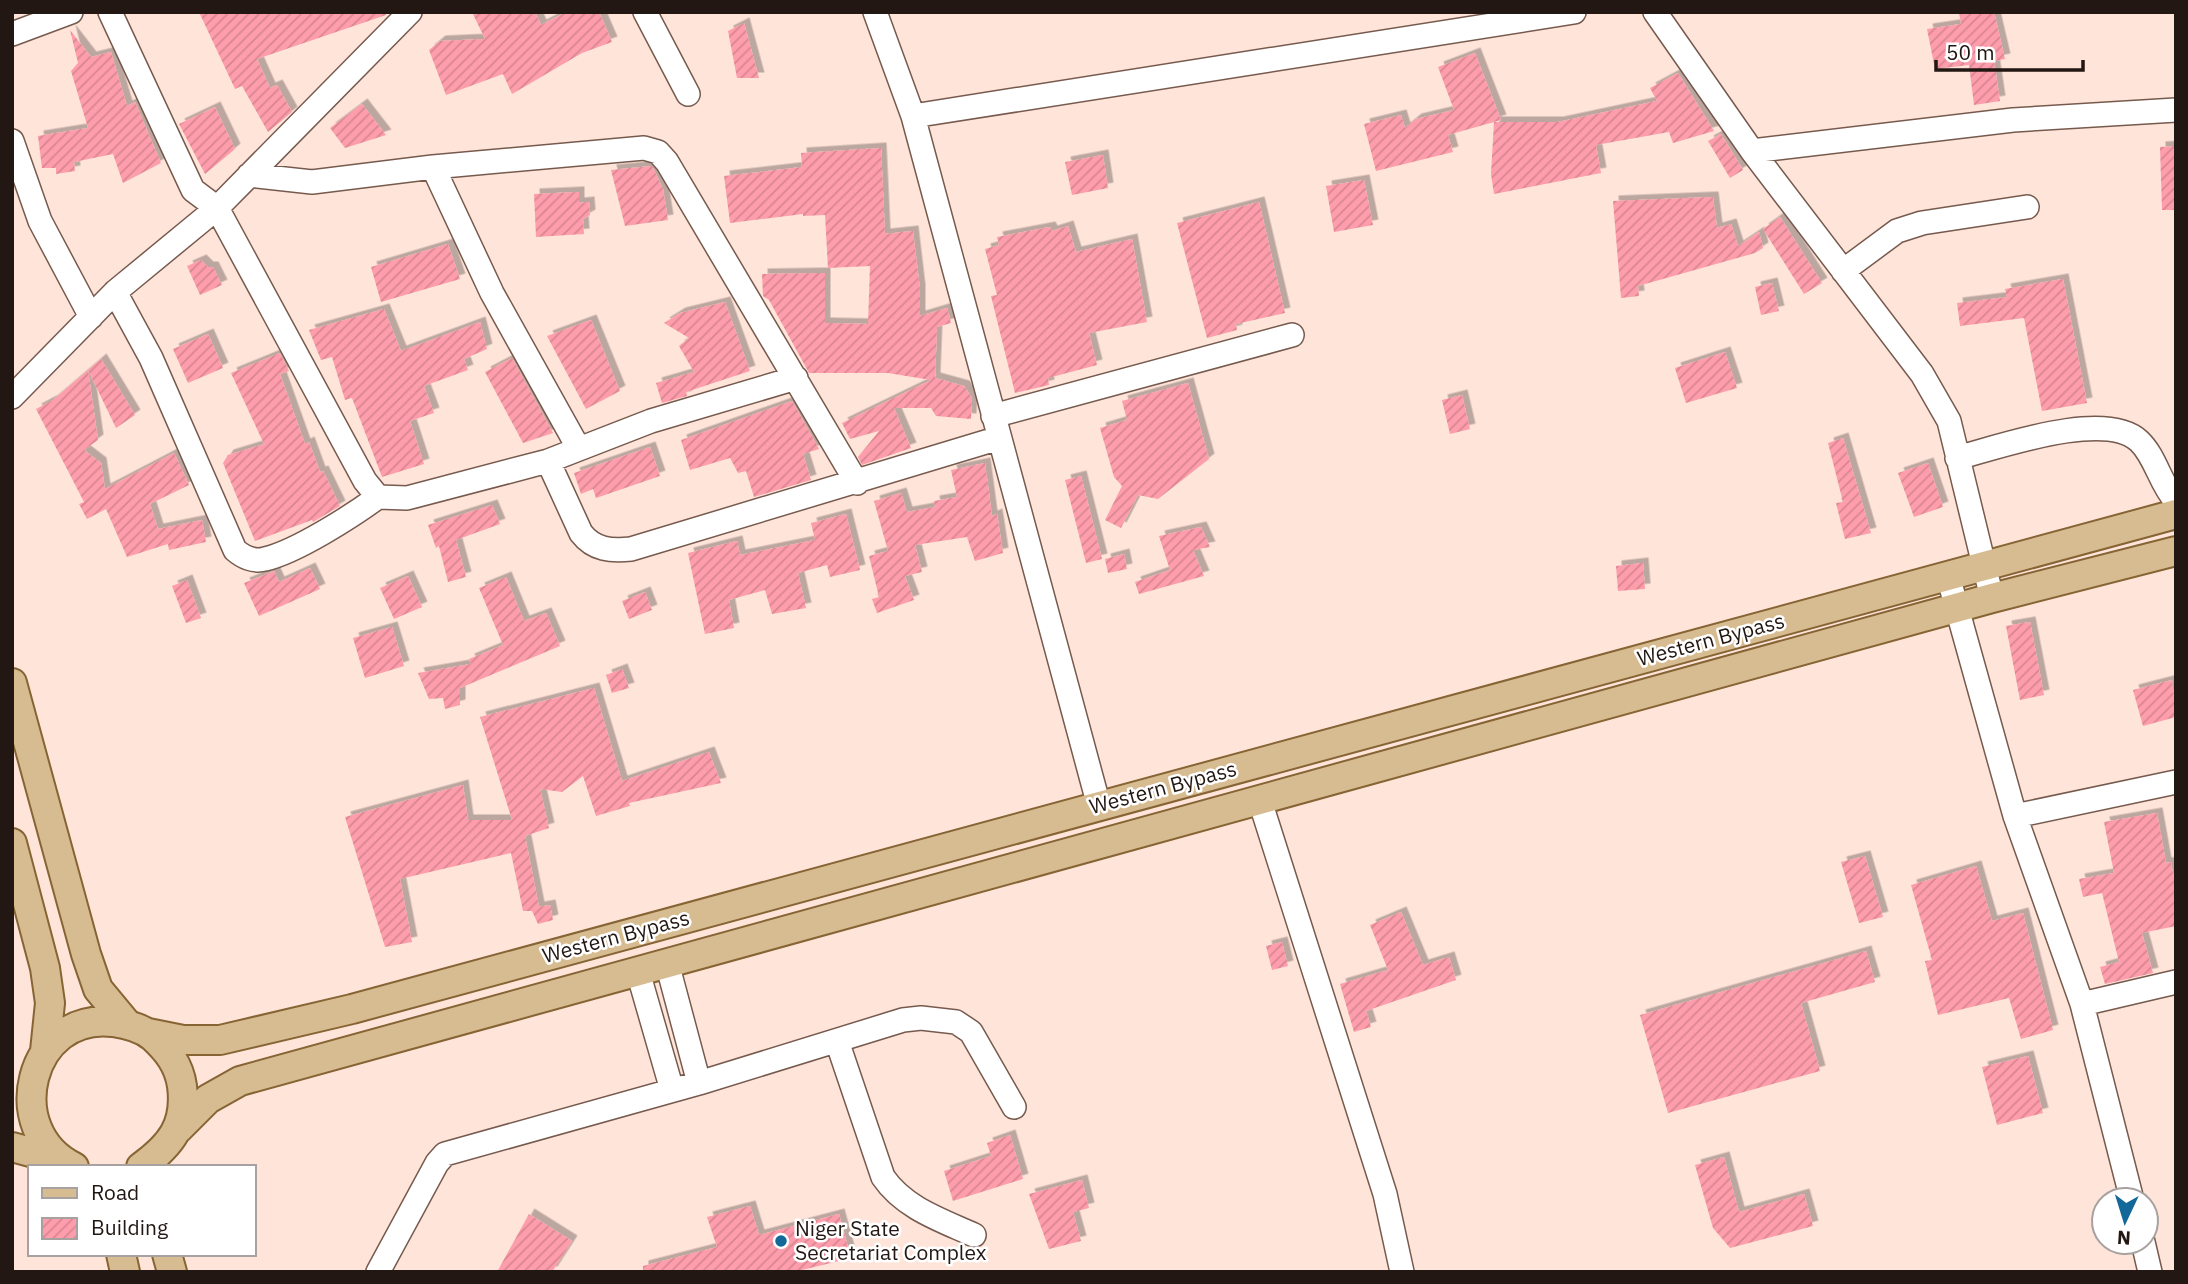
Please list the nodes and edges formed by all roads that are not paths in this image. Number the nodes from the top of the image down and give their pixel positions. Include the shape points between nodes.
1 (71, 12) edge
2 (110, 12) edge
3 (410, 12) edge
4 (645, 12) edge
5 (875, 12) edge
6 (1574, 12) edge
7 (1655, 12) edge
8 (12, 34) edge
9 (688, 94) dead end
10 (2176, 110) edge
11 (913, 116) junction
12 (12, 141) edge
13 (1752, 152) junction
14 (433, 167) junction
15 (249, 175) junction
16 (2026, 207) dead end
17 (217, 208) junction
18 (1843, 271) junction
19 (115, 292) junction
20 (91, 317) junction
21 (1292, 335) dead end
22 (796, 377) junction
23 (12, 397) edge
24 (996, 427) junction
25 (579, 449) junction
26 (1957, 458) junction
27 (548, 461) junction
28 (858, 483) junction
29 (377, 497) junction
30 (2176, 501) edge
31 (2176, 514) edge
32 (2176, 551) edge
33 (1982, 566) junction
34 (1948, 576) junction
35 (1992, 598) junction
36 (1958, 608) junction
37 (12, 684) edge
38 (2176, 782) edge
39 (1260, 801) junction
40 (1099, 806) junction
41 (2015, 816) junction
42 (12, 843) edge
43 (667, 963) junction
44 (638, 972) junction
45 (2176, 982) edge
46 (2082, 1004) junction
47 (138, 1029) junction
48 (837, 1041) junction
49 (30, 1069) edge
50 (699, 1083) junction
51 (672, 1090) junction
52 (1014, 1107) dead end
53 (12, 1147) edge
54 (160, 1153) edge
55 (67, 1164) edge
56 (2128, 1186) edge
57 (974, 1236) dead end
58 (378, 1272) edge
59 (1402, 1272) edge

1 - 8 street
2 - 17 street via 193,190
3 - 15 street
4 - 9 street
5 - 11 street
6 - 11 street
7 - 13 street
10 - 13 street via 2013,120
11 - 24 street
12 - 20 street via 40,221
13 - 18 street
14 - 15 street via 312,182
14 - 22 street via 644,148 657,152
14 - 25 street via 492,293
15 - 17 street
16 - 18 street via 1922,223 1897,232
17 - 19 street
17 - 29 street
18 - 26 street via 1922,374 1949,421
19 - 20 street
19 - 29 street via 151,358 242,557 266,559
20 - 23 street
21 - 24 street
22 - 25 street via 651,421
22 - 28 street
24 - 28 street
24 - 40 street
25 - 27 street
26 - 30 street via 2051,434 2103,428 2126,431 2141,443
26 - 33 street
27 - 28 street via 581,533 588,542 613,551
27 - 29 street via 407,498
31 - 33 main road, Western Bypass
32 - 35 main road, Western Bypass
33 - 34 main road, Western Bypass
33 - 35 street
34 - 36 street
34 - 40 main road, Western Bypass
35 - 36 main road, Western Bypass
36 - 39 main road, Western Bypass
36 - 41 street
37 - 47 main road via 98,989
38 - 41 street
39 - 43 main road, Western Bypass
39 - 59 street via 1385,1194
40 - 47 main road, Western Bypass via 352,1009 220,1040 183,1040
41 - 46 street
42 - 49 main road via 50,1003
43 - 44 main road, Western Bypass
43 - 50 street
44 - 51 street
44 - 54 main road, Western Bypass via 240,1081 208,1099
45 - 46 street
46 - 56 street
47 - 49 main road, Western Bypass via 105,1021 82,1025 62,1035
47 - 54 main road via 168,1052 180,1075 184,1102
48 - 50 street
48 - 52 street via 903,1020 956,1022 971,1032
48 - 57 street via 887,1184 906,1203
49 - 55 main road via 32,1120 43,1142
50 - 51 street
51 - 58 street via 445,1154
53 - 55 main road

